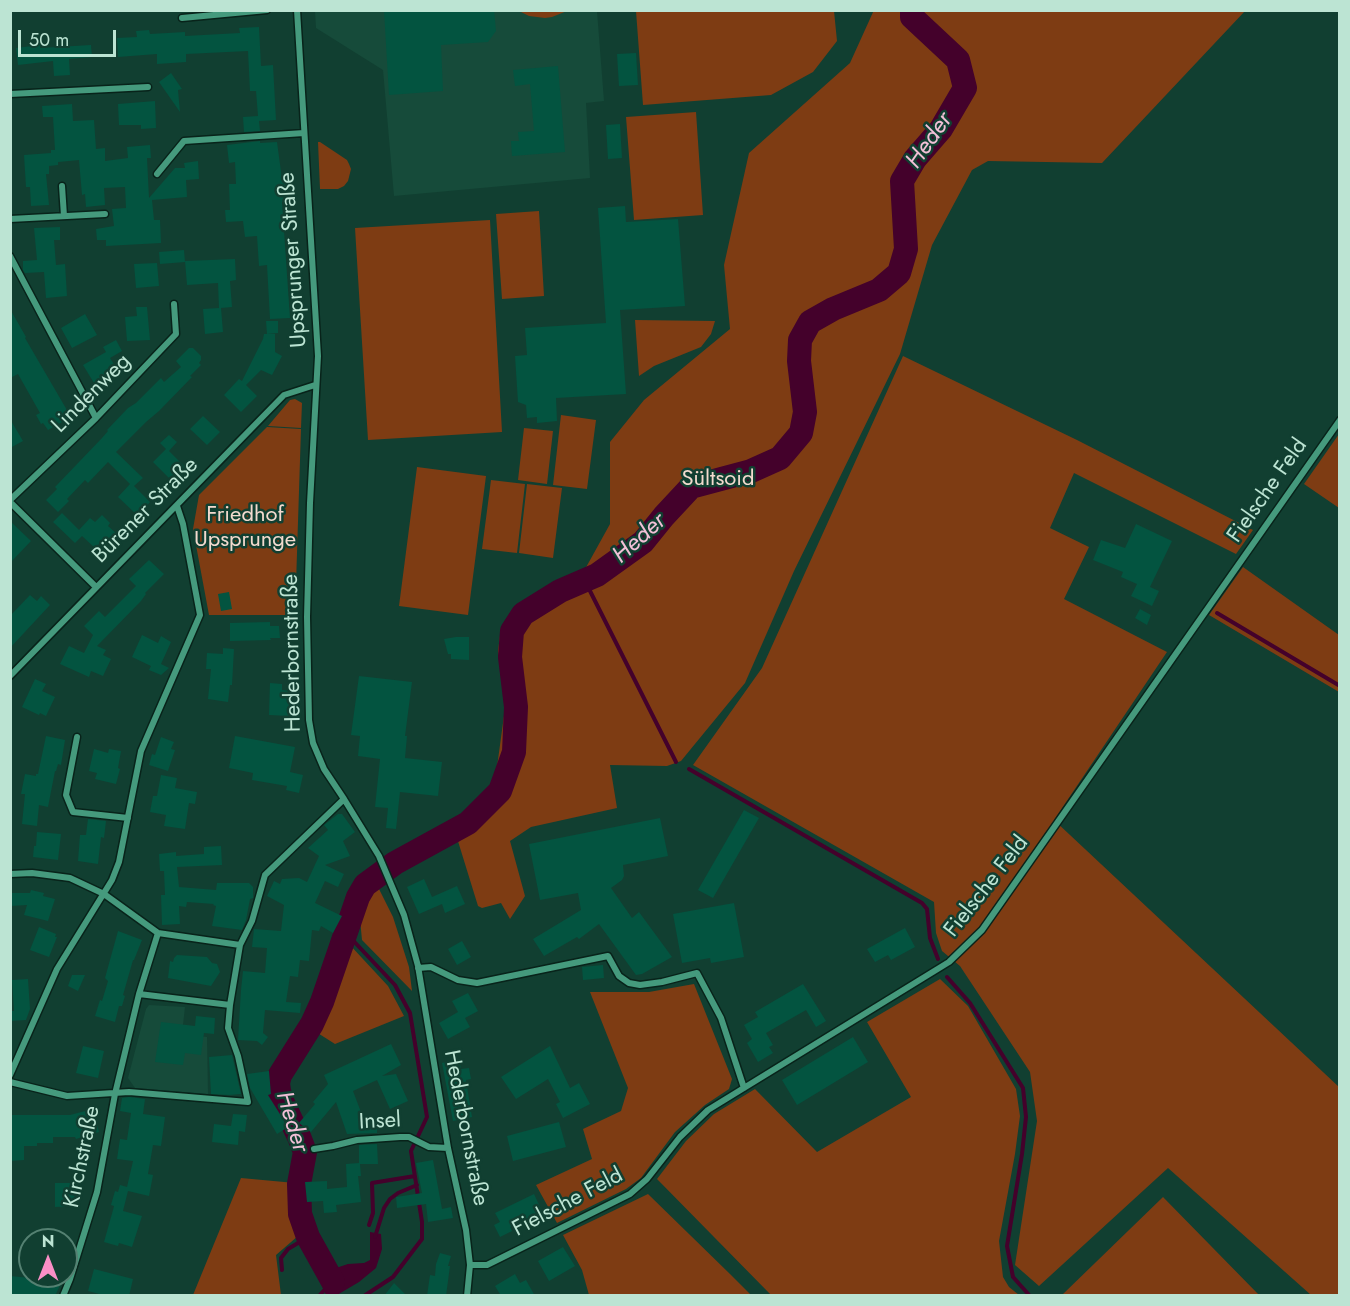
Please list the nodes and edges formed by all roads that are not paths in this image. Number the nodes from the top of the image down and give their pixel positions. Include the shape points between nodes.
1 (267, 10) edge
2 (297, 10) edge
3 (182, 18) dead end
4 (148, 87) dead end
5 (10, 94) edge
6 (304, 133) junction
7 (157, 174) dead end
8 (63, 186) dead end
9 (105, 214) dead end
10 (64, 216) junction
11 (10, 219) edge
12 (10, 256) edge
13 (174, 304) dead end
14 (315, 385) junction
15 (96, 418) junction
16 (1340, 420) edge
17 (10, 501) edge
18 (177, 506) junction
19 (96, 587) junction
20 (10, 676) edge
21 (77, 737) dead end
22 (344, 799) junction
23 (128, 818) junction
24 (10, 874) edge
25 (104, 894) junction
26 (158, 933) junction
27 (240, 945) junction
28 (418, 968) junction
29 (139, 994) junction
30 (230, 1005) junction
31 (10, 1075) edge
32 (10, 1082) edge
33 (744, 1088) junction
34 (115, 1094) junction
35 (448, 1148) junction
36 (314, 1149) dead end
37 (470, 1265) junction
38 (63, 1296) edge
39 (467, 1296) edge

1 - 3 street
2 - 6 street, Upsprunger Straße
4 - 5 street
6 - 7 street via 184,141
6 - 14 street, Upsprunger Straße via 318,356
8 - 10 street
9 - 10 street
10 - 11 street
12 - 15 street
13 - 15 street, Lindenweg via 176,334
14 - 18 street, Bürener Straße via 284,395
14 - 22 street, Hederbornstraße via 307,616 309,720 324,769
15 - 17 street, Lindenweg
16 - 33 street, Fielsche Feld via 982,930 949,962
17 - 19 street
18 - 19 street, Bürener Straße
18 - 23 street via 200,615 141,751
19 - 20 street, Bürener Straße
21 - 23 street via 66,795 74,812
22 - 27 street, Kirchstraße via 264,875 252,921
22 - 28 street, Hederbornstraße via 379,856 404,915
23 - 25 street via 119,862
24 - 25 street via 70,878
25 - 26 street
25 - 31 street via 57,969
26 - 27 street
26 - 29 street, Kirchstraße
27 - 30 street, Kirchstraße
28 - 33 street via 431,967 458,980 477,983 608,956 619,976 629,983 662,982 697,973 721,1018
28 - 35 street, Hederbornstraße
29 - 30 street
29 - 34 street, Kirchstraße
30 - 34 street, Kirchstraße via 228,1028 248,1102
32 - 34 street, Kirchstraße via 67,1096
33 - 37 street, Fielsche Feld via 708,1110 630,1194 487,1265
34 - 38 street, Kirchstraße via 97,1192
35 - 36 street, Insel via 429,1147 409,1137 357,1140
35 - 37 street, Hederbornstraße
37 - 39 street, Hederbornstraße

